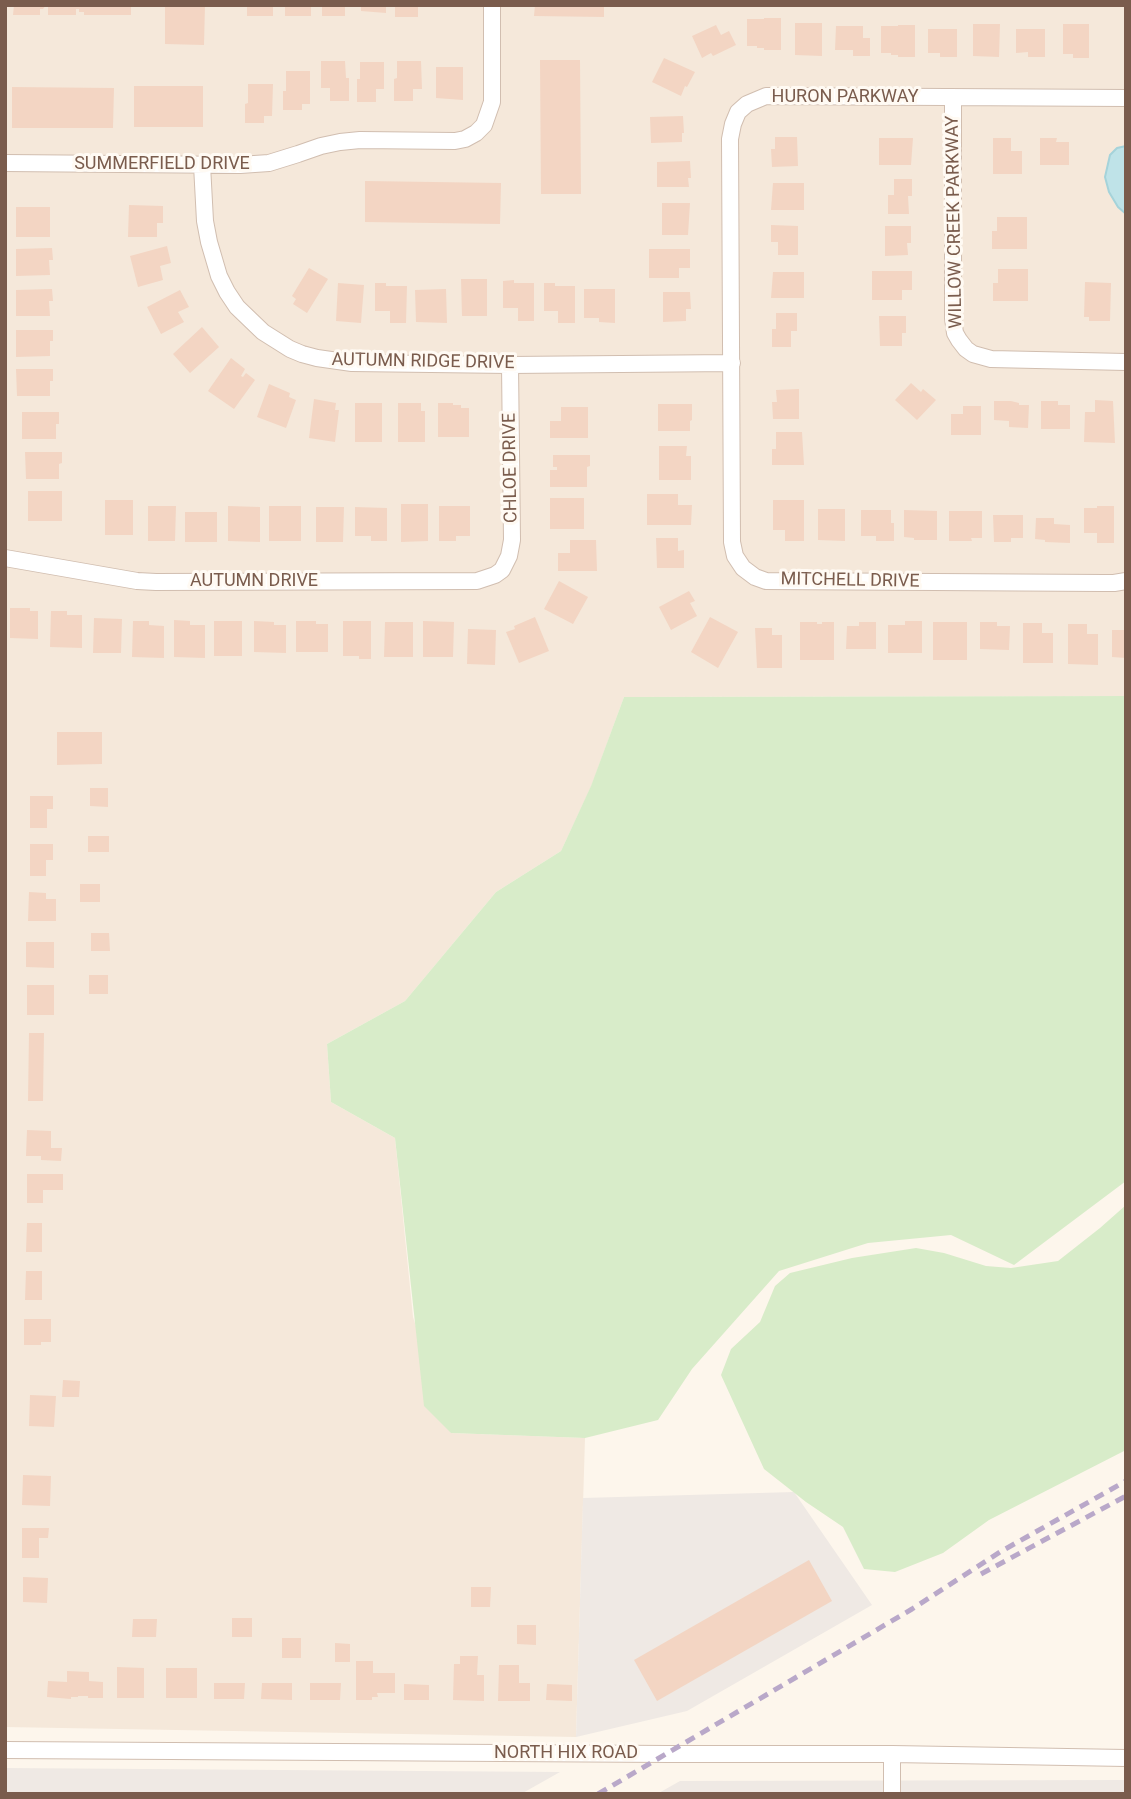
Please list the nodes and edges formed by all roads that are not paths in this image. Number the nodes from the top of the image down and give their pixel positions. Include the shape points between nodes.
1 (492, 5) edge
2 (953, 97) junction
3 (1126, 98) edge
4 (5, 163) edge
5 (202, 165) junction
6 (1126, 362) edge
7 (732, 363) junction
8 (510, 365) junction
9 (5, 558) edge
10 (502, 570) joint
11 (1126, 581) edge
12 (5, 1749) edge
13 (892, 1754) junction
14 (1126, 1758) edge
15 (892, 1794) edge

1 - 5 street, SUMMERFIELD DRIVE via 492,102 476,133 454,141 340,142 269,163
2 - 3 street, HURON PARKWAY
2 - 6 street, WILLOW CREEK PARKWAY via 953,318 959,340 974,354 990,359
2 - 7 street, HURON PARKWAY via 766,96 738,112 730,139
4 - 5 street, SUMMERFIELD DRIVE
5 - 8 street, AUTUMN RIDGE DRIVE via 205,221 219,276 237,307 263,332 302,354 335,362
7 - 8 street, AUTUMN RIDGE DRIVE
7 - 11 street, MITCHELL DRIVE via 732,542 739,563 755,577 766,581
8 - 10 street, CHLOE DRIVE via 512,540
9 - 10 street, AUTUMN DRIVE via 156,582 477,581
12 - 13 street, NORTH HIX ROAD
13 - 14 street, NORTH HIX ROAD
13 - 15 street

